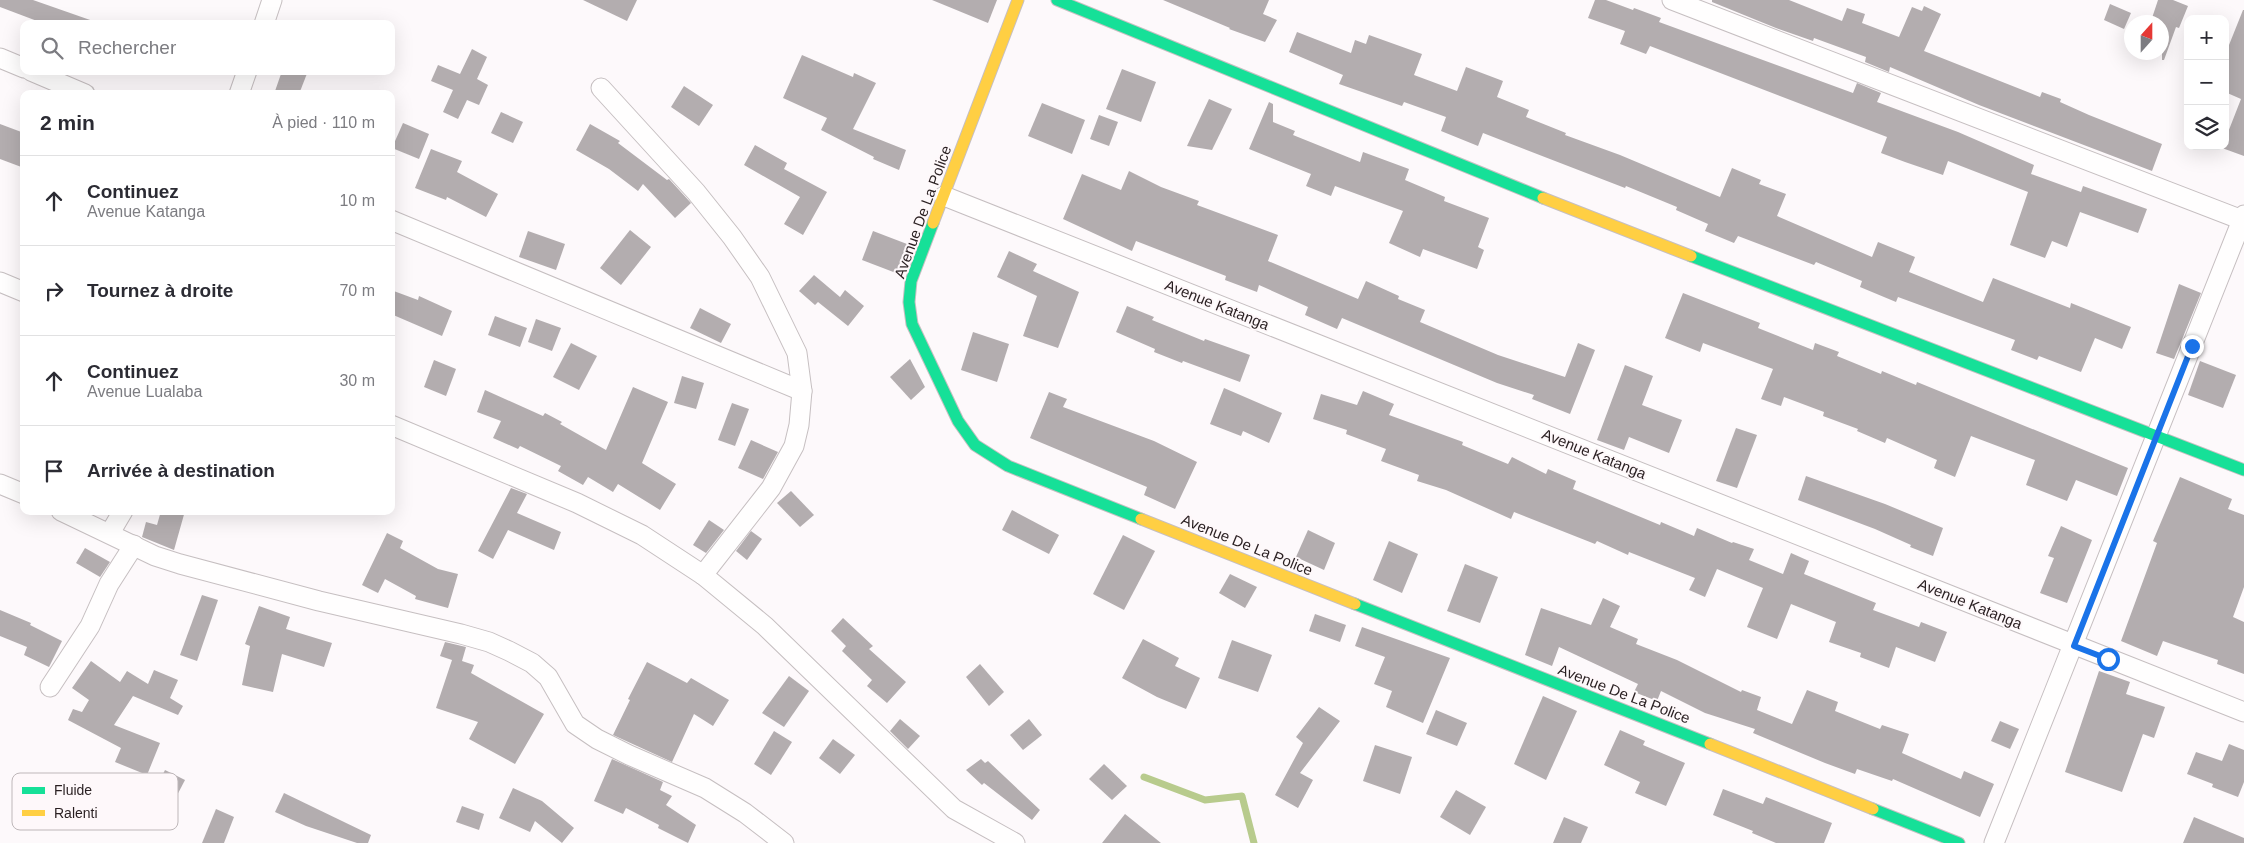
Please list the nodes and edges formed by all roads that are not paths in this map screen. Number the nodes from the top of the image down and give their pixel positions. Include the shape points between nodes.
1 (272, 0) edge
2 (1018, 0) edge
3 (1056, 0) edge
4 (1672, 0) edge
5 (265, 20) edge
6 (0, 58) edge
7 (20, 66) edge
8 (40, 75) edge
9 (246, 75) edge
10 (601, 88) dead end
11 (76, 90) edge
12 (240, 90) edge
13 (944, 196) junction
14 (2243, 218) edge
15 (395, 222) edge
16 (0, 282) edge
17 (20, 290) edge
18 (802, 391) junction
19 (395, 426) edge
20 (2157, 436) junction
21 (2244, 470) edge
22 (0, 484) edge
23 (20, 492) edge
24 (70, 515) edge
25 (121, 515) edge
26 (110, 533) junction
27 (134, 544) junction
28 (703, 575) junction
29 (2074, 646) junction
30 (50, 687) dead end
31 (2244, 712) edge
32 (784, 843) edge
33 (1015, 843) edge
34 (1959, 843) edge
35 (1994, 843) edge

1 - 5 street
2 - 13 street, Avenue De La Police
3 - 20 street via 1598,220
4 - 14 street
6 - 7 street
8 - 11 street
9 - 12 street
10 - 18 street via 696,192 760,277 797,353
13 - 29 street, Avenue Katanga
13 - 34 street, Avenue De La Police via 911,281 912,324 958,421 975,445 990,456 1303,584
14 - 20 street
15 - 18 street
16 - 17 street
18 - 28 street via 799,425 786,463 771,488
19 - 28 street via 585,507 642,535
20 - 21 street
20 - 29 street
22 - 23 street
24 - 26 street
25 - 26 street
26 - 27 street
27 - 30 street via 109,584 90,626
27 - 32 street via 155,556 210,573 461,634 509,651 532,663 548,677 567,713 582,729 629,755 705,788 745,812
28 - 33 street via 765,626 954,809
29 - 31 street, Avenue Katanga
29 - 35 street

